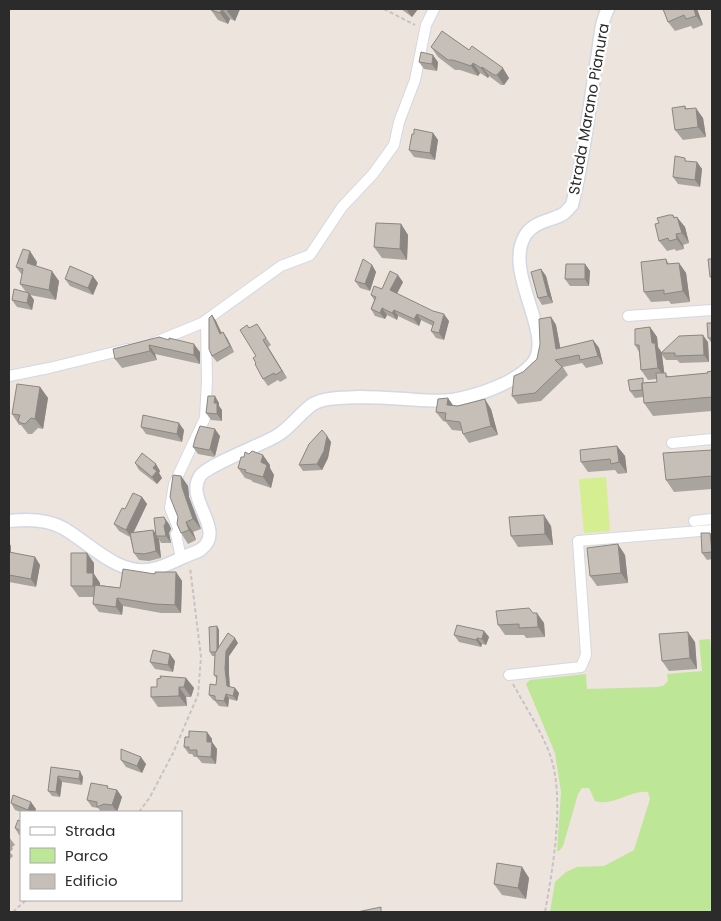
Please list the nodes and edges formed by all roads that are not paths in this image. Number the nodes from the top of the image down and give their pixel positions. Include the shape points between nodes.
1 (434, 9) edge
2 (608, 9) edge
3 (712, 310) edge
4 (628, 316) dead end
5 (206, 320) junction
6 (9, 376) edge
7 (712, 439) edge
8 (672, 443) dead end
9 (712, 519) edge
10 (9, 521) edge
11 (694, 521) dead end
12 (712, 530) edge
13 (186, 560) junction
14 (509, 675) road end

1 - 5 street via 425,30 415,80 394,145 373,174 342,207 310,255 281,266
2 - 13 street, Strada Marano Pianura via 572,205 564,213 536,224 527,232 521,245 519,259 537,328 538,353 533,363 496,387 451,400 344,398 315,403 279,435 204,471 195,494 210,530 207,542
3 - 4 street
5 - 6 street via 158,342
5 - 13 street via 205,418 174,484 170,508
7 - 8 street
9 - 11 street
10 - 13 street, Strada Marano Pianura via 46,522 62,527 106,558 134,569 153,569
12 - 14 street via 578,541 584,662 581,667

